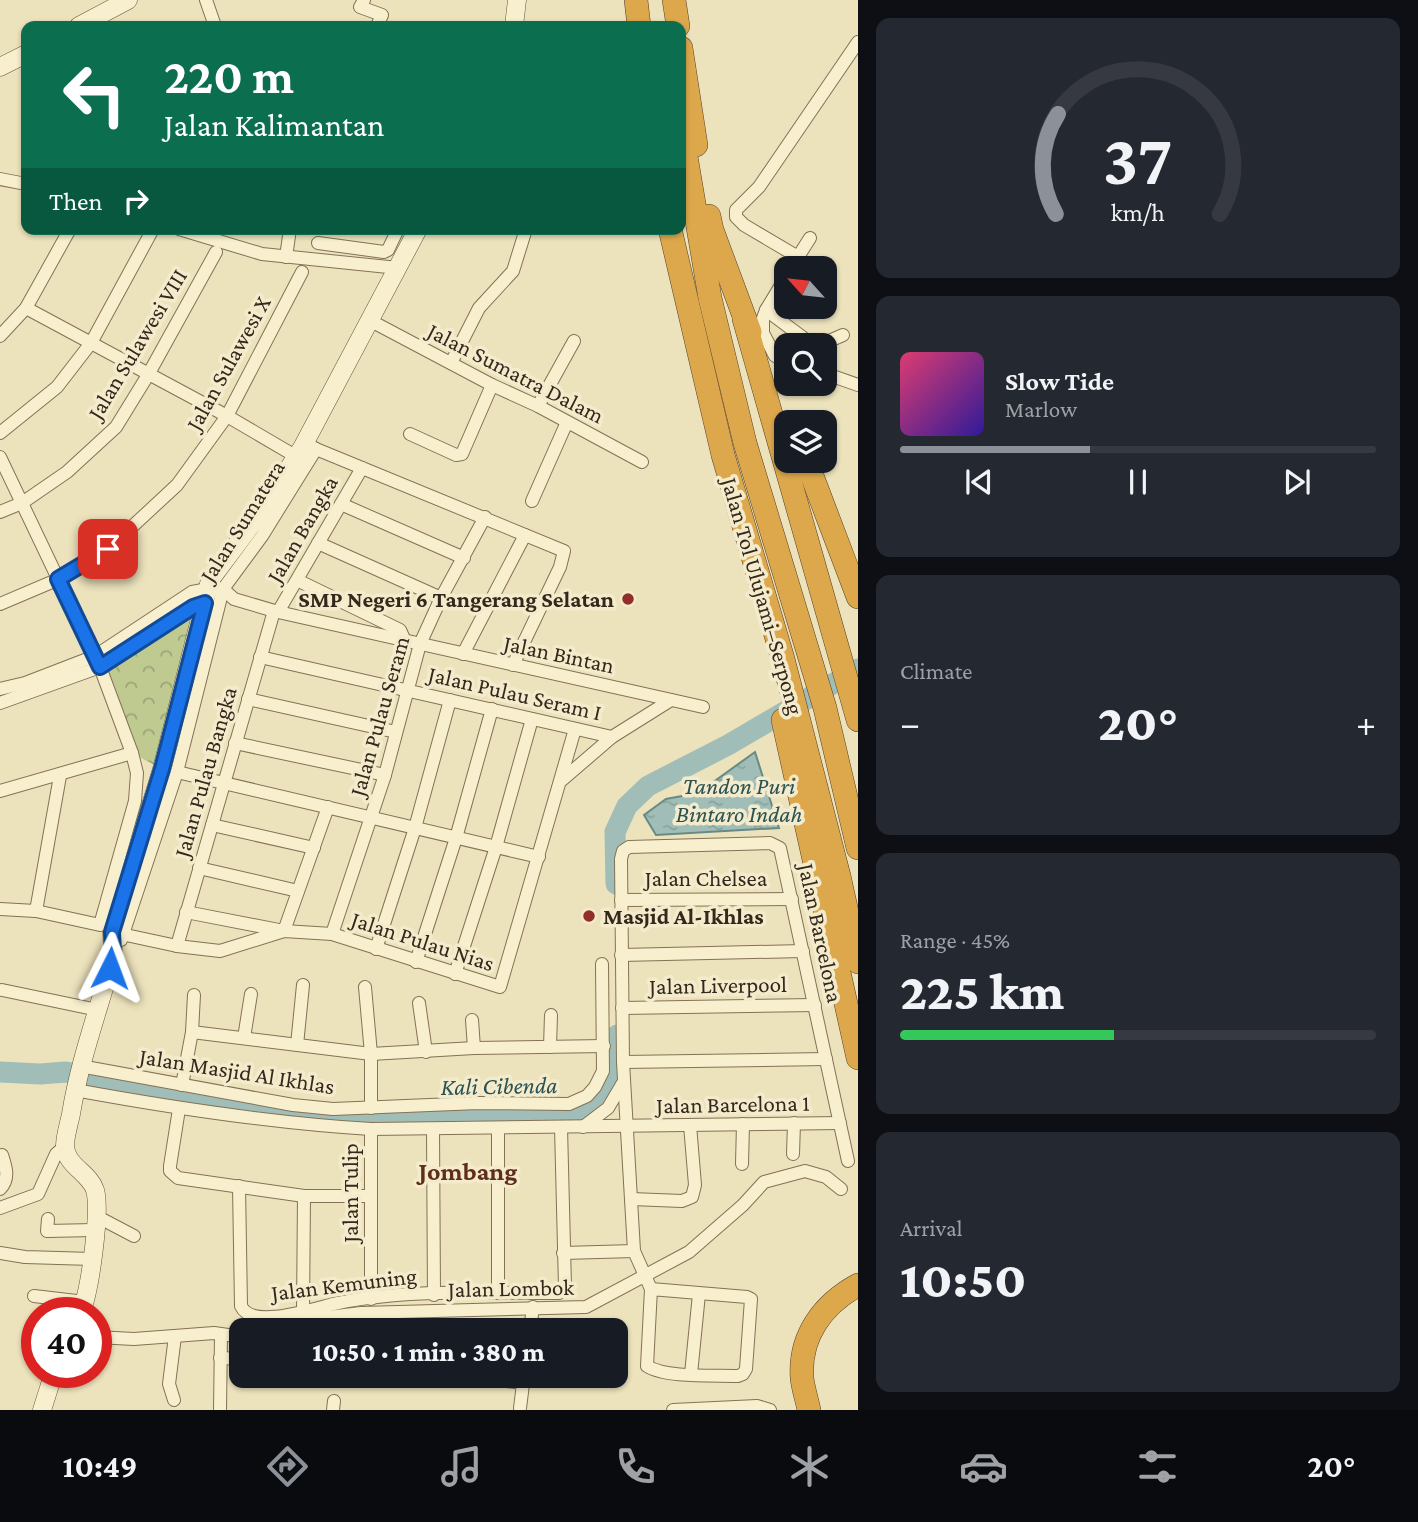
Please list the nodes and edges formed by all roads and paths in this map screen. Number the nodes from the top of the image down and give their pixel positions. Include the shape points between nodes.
1 (128, 0) edge
2 (206, 0) edge
3 (364, 0) edge
4 (517, 0) edge
5 (636, 0) edge
6 (660, 0) edge
7 (674, 0) edge
8 (88, 21) edge
9 (213, 21) edge
10 (379, 21) edge
11 (515, 21) edge
12 (638, 21) edge
13 (663, 21) edge
14 (677, 21) edge
15 (858, 42) edge
16 (21, 56) edge
17 (0, 67) edge
18 (686, 87) edge
19 (686, 156) edge
20 (0, 179) edge
21 (21, 183) edge
22 (67, 235) edge
23 (150, 235) edge
24 (210, 235) edge
25 (289, 235) edge
26 (320, 235) edge
27 (395, 235) edge
28 (415, 235) edge
29 (524, 235) edge
30 (671, 235) edge
31 (810, 238) dead end
32 (318, 243) junction
33 (216, 252) dead end
34 (786, 256) edge
35 (798, 256) edge
36 (286, 257) junction
37 (315, 260) junction
38 (398, 268) junction
39 (302, 272) dead end
40 (774, 296) edge
41 (26, 308) junction
42 (766, 310) junction
43 (744, 318) junction
44 (371, 321) junction
45 (797, 333) edge
46 (843, 335) dead end
47 (0, 337) edge
48 (837, 338) edge
49 (574, 341) dead end
50 (91, 343) junction
51 (774, 354) edge
52 (451, 363) junction
53 (148, 375) junction
54 (837, 378) edge
55 (492, 385) junction
56 (858, 385) edge
57 (538, 406) junction
58 (784, 410) edge
59 (227, 416) junction
60 (567, 422) junction
61 (0, 433) edge
62 (410, 434) dead end
63 (306, 450) junction
64 (0, 457) edge
65 (642, 462) dead end
66 (362, 468) junction
67 (811, 473) edge
68 (532, 501) dead end
69 (22, 503) junction
70 (341, 505) junction
71 (0, 512) edge
72 (485, 517) junction
73 (525, 535) junction
74 (318, 543) junction
75 (464, 558) junction
76 (58, 579) junction
77 (297, 580) junction
78 (857, 594) edge
79 (214, 596) junction
80 (441, 598) junction
81 (0, 604) edge
82 (276, 611) junction
83 (405, 640) junction
84 (420, 644) junction
85 (463, 654) junction
86 (260, 657) junction
87 (97, 662) junction
88 (776, 662) junction
89 (513, 665) junction
90 (0, 689) edge
91 (408, 690) junction
92 (248, 699) junction
93 (450, 700) junction
94 (671, 700) junction
95 (0, 703) edge
96 (704, 707) dead end
97 (492, 709) junction
98 (532, 719) junction
99 (858, 720) edge
100 (575, 729) junction
101 (396, 732) junction
102 (612, 737) junction
103 (235, 743) junction
104 (132, 753) junction
105 (177, 772) junction
106 (385, 775) junction
107 (60, 776) junction
108 (561, 781) junction
109 (223, 784) junction
110 (0, 791) edge
111 (328, 807) junction
112 (372, 818) junction
113 (212, 825) junction
114 (415, 828) junction
115 (456, 838) junction
116 (496, 847) junction
117 (314, 848) junction
118 (858, 849) edge
119 (539, 857) junction
120 (199, 868) junction
121 (298, 891) junction
122 (792, 899) junction
123 (621, 900) junction
124 (0, 909) edge
125 (36, 911) junction
126 (186, 912) junction
127 (284, 931) junction
128 (117, 933) junction
129 (332, 934) junction
130 (177, 946) junction
131 (376, 949) junction
132 (803, 951) junction
133 (621, 955) junction
134 (416, 962) junction
135 (858, 962) edge
136 (602, 964) dead end
137 (455, 974) junction
138 (303, 985) dead end
139 (365, 987) dead end
140 (2, 990) dead end
141 (251, 994) dead end
142 (194, 995) dead end
143 (419, 1003) dead end
144 (815, 1005) junction
145 (622, 1008) junction
146 (98, 1010) junction
147 (551, 1015) dead end
148 (472, 1020) dead end
149 (192, 1032) junction
150 (244, 1038) junction
151 (297, 1045) junction
152 (604, 1046) junction
153 (550, 1047) junction
154 (474, 1048) junction
155 (426, 1052) junction
156 (372, 1054) junction
157 (858, 1058) edge
158 (826, 1059) junction
159 (623, 1062) junction
160 (77, 1078) junction
161 (624, 1080) junction
162 (182, 1085) junction
163 (371, 1108) junction
164 (179, 1109) junction
165 (794, 1123) junction
166 (840, 1123) junction
167 (743, 1124) junction
168 (690, 1125) junction
169 (561, 1127) junction
170 (583, 1127) junction
171 (628, 1127) junction
172 (498, 1128) junction
173 (371, 1129) junction
174 (433, 1129) junction
175 (65, 1146) junction
176 (793, 1154) dead end
177 (2, 1155) dead end
178 (848, 1161) dead end
179 (742, 1164) dead end
180 (239, 1186) junction
181 (0, 1189) edge
182 (841, 1189) dead end
183 (304, 1196) junction
184 (371, 1196) junction
185 (631, 1199) junction
186 (0, 1208) edge
187 (48, 1219) dead end
188 (95, 1223) junction
189 (134, 1236) dead end
190 (634, 1251) junction
191 (0, 1253) edge
192 (564, 1253) junction
193 (92, 1259) junction
194 (644, 1275) junction
195 (651, 1289) junction
196 (849, 1291) edge
197 (498, 1293) junction
198 (434, 1294) junction
199 (699, 1294) junction
200 (34, 1296) dead end
201 (38, 1297) edge
202 (85, 1297) edge
203 (371, 1298) junction
204 (533, 1307) junction
205 (303, 1312) junction
206 (320, 1318) edge
207 (532, 1318) edge
208 (175, 1336) junction
209 (221, 1336) junction
210 (229, 1336) edge
211 (112, 1338) edge
212 (220, 1357) junction
213 (229, 1358) edge
214 (691, 1374) junction
215 (49, 1388) edge
216 (523, 1388) edge
217 (174, 1399) dead end
218 (520, 1408) dead end
219 (42, 1410) edge
220 (220, 1410) edge
221 (673, 1410) edge
222 (770, 1410) edge
223 (809, 1410) edge

1 - 8 street
2 - 9 street
3 - 10 street via 360,7 382,15
4 - 11 street
5 - 12 highway
6 - 13 highway
7 - 14 highway
15 - 34 street via 759,187 736,210 744,225
16 - 17 street
18 - 43 highway via 712,230
19 - 118 highway, Jalan Tol Ulujami–Serpong via 713,312 745,443 824,708
20 - 21 street
22 - 41 street
23 - 50 street
24 - 36 street via 262,254
25 - 36 street
26 - 32 street
27 - 32 street via 384,252
28 - 38 street, Jalan Sumatera
29 - 52 street via 513,271 479,307
30 - 88 highway, Jalan Tol Ulujami–Serpong
31 - 35 street
32 - 37 street
33 - 53 street, Jalan Sulawesi VIII
36 - 37 street
37 - 38 street
38 - 44 street, Jalan Sumatera
39 - 59 street, Jalan Sulawesi X
40 - 42 street
41 - 47 street
41 - 50 street
42 - 45 street
42 - 51 street via 762,333
43 - 58 highway
43 - 99 highway
44 - 52 street, Jalan Sumatra Dalam
44 - 63 street, Jalan Sumatera
46 - 48 street
49 - 57 street
50 - 53 street
50 - 61 street via 57,387
52 - 55 street, Jalan Sumatra Dalam
53 - 59 street
53 - 69 street, Jalan Sulawesi VIII via 116,427 67,472
54 - 56 street
55 - 57 street, Jalan Sumatra Dalam
55 - 62 street via 462,454
57 - 60 street, Jalan Sumatra Dalam
59 - 63 street
59 - 76 street, Jalan Sulawesi X via 177,485 108,549
60 - 65 street, Jalan Sumatra Dalam
60 - 68 street
63 - 66 street
63 - 79 street, Jalan Sumatera via 215,571
64 - 69 street
66 - 70 street, Jalan Bangka
66 - 72 street
67 - 78 highway
69 - 71 street, Jalan Sulawesi VIII
69 - 76 street
70 - 74 street, Jalan Bangka
70 - 75 street
72 - 73 street
72 - 75 street, Jalan Pulau Seram
73 - 85 street
73 - 89 street via 562,549 565,556
74 - 77 street, Jalan Bangka
74 - 80 street
75 - 80 street, Jalan Pulau Seram
76 - 81 street, Jalan Sulawesi X
76 - 87 street
77 - 82 street, Jalan Bangka
77 - 83 street, Jalan Bintan via 400,630
79 - 82 street, Jalan Bintan
79 - 87 street
79 - 105 street, Jalan Sumatera
79 - 128 street, Jalan Sumatera
80 - 84 street, Jalan Pulau Seram
82 - 83 street, Jalan Bintan
82 - 86 street, Jalan Pulau Bangka
83 - 84 street, Jalan Bintan
84 - 85 street, Jalan Bintan
84 - 91 street, Jalan Pulau Seram
85 - 89 street, Jalan Bintan
86 - 91 street, Jalan Pulau Seram I
86 - 92 street, Jalan Pulau Bangka
87 - 90 street
87 - 95 street
87 - 104 street
88 - 135 highway, Jalan Tol Ulujami–Serpong via 799,725
88 - 157 highway via 790,755
89 - 94 street, Jalan Bintan
91 - 93 street, Jalan Pulau Seram I
91 - 101 street, Jalan Pulau Seram
92 - 101 street
92 - 103 street, Jalan Pulau Bangka
93 - 97 street, Jalan Pulau Seram I
93 - 114 street
94 - 96 street, Jalan Bintan
94 - 102 street
97 - 98 street, Jalan Pulau Seram I
97 - 115 street
98 - 100 street, Jalan Pulau Seram I
98 - 116 street
100 - 102 street, Jalan Pulau Seram I
100 - 108 street, Jalan Pulau Nias
101 - 106 street, Jalan Pulau Seram
102 - 108 street
103 - 106 street
103 - 109 street, Jalan Pulau Bangka
104 - 107 street
104 - 125 street via 137,774 135,802 100,925
105 - 109 street
105 - 128 street, Jalan Sumatera
106 - 112 street, Jalan Pulau Seram
107 - 110 street
107 - 125 street
108 - 119 street, Jalan Pulau Nias
109 - 111 street
109 - 113 street, Jalan Pulau Bangka
111 - 112 street
111 - 117 street
112 - 114 street
112 - 129 street, Jalan Pulau Seram
113 - 117 street
113 - 120 street, Jalan Pulau Bangka
114 - 115 street
114 - 131 street
115 - 116 street
115 - 134 street
116 - 119 street
116 - 137 street
117 - 121 street
119 - 137 street, Jalan Pulau Nias via 500,987
120 - 121 street
120 - 126 street, Jalan Pulau Bangka
121 - 127 street
122 - 123 street, Jalan Chelsea
122 - 123 street, Jalan Barcelona via 780,848 770,843 629,847 622,851
122 - 132 street, Jalan Barcelona
123 - 133 street
124 - 125 street
126 - 127 street
126 - 130 street, Jalan Pulau Bangka
127 - 129 street, Jalan Pulau Nias
127 - 130 street, Jalan Pulau Nias via 226,950
128 - 130 street, Jalan Pulau Nias
128 - 146 street, Jalan Sumatera
129 - 131 street, Jalan Pulau Nias
131 - 134 street, Jalan Pulau Nias
132 - 133 street
132 - 144 street, Jalan Barcelona
133 - 145 street
134 - 137 street, Jalan Pulau Nias
136 - 152 street, Jalan Masjid Al Ikhlas
138 - 151 street
139 - 156 street
140 - 146 street
141 - 150 street
142 - 149 street
143 - 155 street
144 - 145 street, Jalan Liverpool
144 - 158 street, Jalan Barcelona
145 - 159 street
146 - 160 street, Jalan Sumatera
147 - 153 street
148 - 154 street
149 - 150 street
149 - 162 street
150 - 151 street
151 - 156 street
152 - 153 street
152 - 163 street, Jalan Masjid Al Ikhlas via 599,1080 576,1102
153 - 154 street
154 - 155 street
155 - 156 street
156 - 163 street
158 - 159 street
158 - 166 street, Jalan Barcelona
159 - 161 street
160 - 162 street, Jalan Masjid Al Ikhlas
160 - 164 street, Jalan Barcelona 1
160 - 175 street, Jalan Sumatera
161 - 170 street via 608,1108
161 - 171 street
162 - 163 street, Jalan Masjid Al Ikhlas via 293,1105
164 - 173 street, Jalan Barcelona 1
164 - 180 street via 170,1166 174,1175
165 - 166 street, Jalan Barcelona 1
165 - 167 street, Jalan Barcelona 1
165 - 176 street
166 - 178 street, Jalan Barcelona
167 - 168 street, Jalan Barcelona 1
167 - 179 street
168 - 171 street, Jalan Barcelona 1
168 - 185 street via 692,1197
169 - 170 street, Jalan Barcelona 1
169 - 172 street, Jalan Barcelona 1
169 - 192 street
170 - 171 street, Jalan Barcelona 1
171 - 185 street
172 - 174 street, Jalan Barcelona 1
172 - 197 street
173 - 174 street, Jalan Barcelona 1
173 - 184 street, Jalan Tulip
174 - 198 street
175 - 186 street via 56,1154 38,1194
175 - 188 street via 68,1158 95,1191
177 - 181 street via 7,1169
180 - 183 street
180 - 205 street, Jalan Kemuning via 243,1310 280,1316
182 - 194 street, Jalan Lombok via 826,1177 805,1171 764,1182 689,1252
183 - 184 street
183 - 205 street
184 - 203 street, Jalan Tulip
185 - 190 street
187 - 188 street via 47,1231
188 - 189 street
188 - 193 street
190 - 192 street
190 - 194 street
191 - 193 street
192 - 197 street, Jalan Kemuning via 565,1287 559,1293
193 - 202 street
194 - 195 street
194 - 204 street, Jalan Lombok via 586,1307
195 - 199 street
195 - 214 street via 647,1366
196 - 223 highway via 826,1308 803,1349 802,1379
197 - 198 street, Jalan Kemuning
198 - 203 street, Jalan Kemuning
199 - 214 street
199 - 214 street via 751,1300 746,1369 738,1376
200 - 201 street
203 - 205 street, Jalan Kemuning
204 - 206 street, Jalan Lombok
204 - 207 street
208 - 209 street
208 - 211 street
208 - 217 street via 169,1384
209 - 210 street
209 - 212 street
212 - 213 street
212 - 220 street
215 - 219 street
216 - 218 street
221 - 222 street via 757,1406

